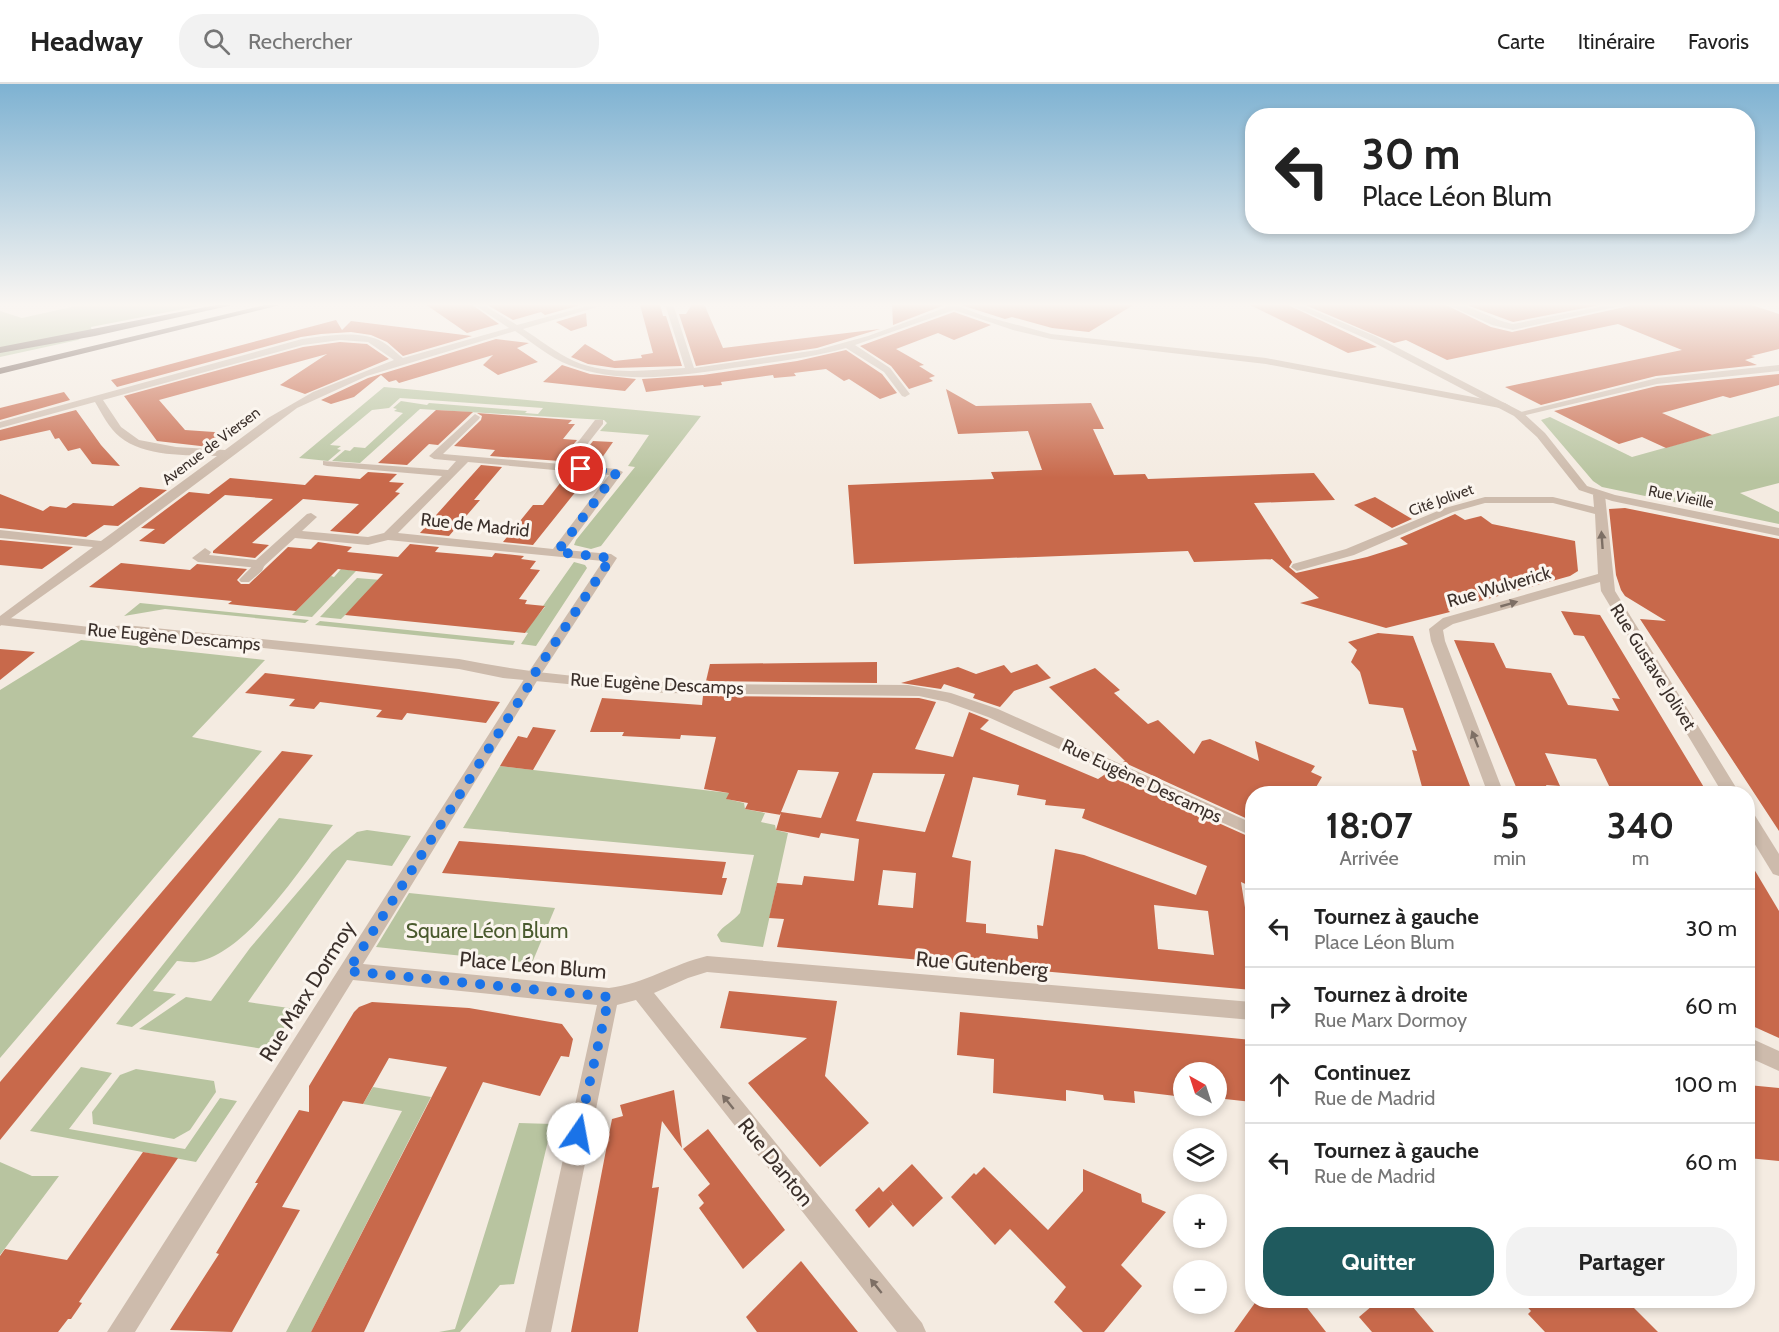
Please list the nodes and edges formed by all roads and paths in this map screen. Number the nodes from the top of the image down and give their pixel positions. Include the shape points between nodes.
1 (37, 362) edge
2 (64, 362) edge
3 (226, 362) edge
4 (397, 362) edge
5 (571, 362) edge
6 (687, 362) edge
7 (757, 362) edge
8 (875, 362) edge
9 (1268, 362) edge
10 (1418, 362) edge
11 (1779, 368) edge
12 (0, 371) edge
13 (690, 371) junction
14 (1446, 376) junction
15 (0, 380) edge
16 (1418, 390) junction
17 (905, 394) dead end
18 (98, 399) junction
19 (1505, 406) junction
20 (1518, 414) junction
21 (475, 417) dead end
22 (599, 422) dead end
23 (0, 425) edge
24 (229, 453) junction
25 (465, 459) junction
26 (327, 463) dead end
27 (564, 467) junction
28 (450, 473) junction
29 (1599, 495) junction
30 (1600, 512) junction
31 (311, 517) dead end
32 (1779, 532) edge
33 (0, 534) edge
34 (292, 534) junction
35 (388, 536) junction
36 (106, 545) junction
37 (205, 552) dead end
38 (557, 552) junction
39 (259, 564) junction
40 (1297, 567) dead end
41 (1605, 576) junction
42 (245, 580) dead end
43 (1, 621) edge
44 (533, 676) junction
45 (1493, 786) edge
46 (1727, 786) edge
47 (1245, 827) edge
48 (1755, 830) edge
49 (1779, 869) edge
50 (707, 964) joint
51 (348, 971) junction
52 (641, 992) junction
53 (609, 997) junction
54 (1245, 1010) edge
55 (1755, 1050) edge
56 (1779, 1061) edge
57 (120, 1332) edge
58 (538, 1332) edge
59 (913, 1332) edge

1 - 12 highway
2 - 15 highway
3 - 18 street
4 - 24 street, Avenue de Viersen via 307,399
5 - 13 street via 633,374
6 - 13 street
7 - 13 street
8 - 17 street via 887,370
9 - 16 street
10 - 14 street
11 - 20 street via 1642,384
14 - 16 street via 1437,385
14 - 19 street
16 - 19 street
18 - 23 street
18 - 24 street via 120,431 133,441
19 - 20 street
20 - 29 street, Rue Vieille via 1541,435 1579,484
21 - 25 street via 434,456
22 - 27 street
24 - 36 street, Avenue de Viersen
25 - 27 street
25 - 28 street, Rue de Madrid
26 - 28 street
27 - 38 street via 617,472
28 - 35 street, Rue de Madrid
29 - 30 street, Rue Gustave Jolivet
29 - 32 street, Rue Vieille
30 - 40 street, Cité Jolivet via 1552,500 1485,500 1449,510 1350,552
41 -> 30 street, Rue Gustave Jolivet
31 - 34 street
33 - 36 street
34 - 35 street, Rue de Madrid via 368,541
34 - 39 street
35 - 38 street, Rue de Madrid
36 - 43 street, Avenue de Viersen
37 - 39 street via 198,558
38 - 44 street, Rue de Madrid via 611,558
39 - 42 lane
45 -> 41 street, Rue Wulverick via 1436,629 1448,621
41 - 46 street, Rue Gustave Jolivet via 1619,612
43 - 44 street, Rue Eugène Descamps via 99,632 126,629 459,664
44 - 47 street, Rue Eugène Descamps via 676,689 908,690 937,694 993,713
44 - 51 street, Rue Marx Dormoy
48 - 49 street
50 - 52 street, Place Léon Blum via 682,971
50 - 54 street, Rue Gutenberg
51 - 53 street, Place Léon Blum
51 - 57 street, Rue Marx Dormoy
52 - 53 street, Place Léon Blum
59 -> 52 street, Rue Danton
53 - 58 street
55 - 56 street

